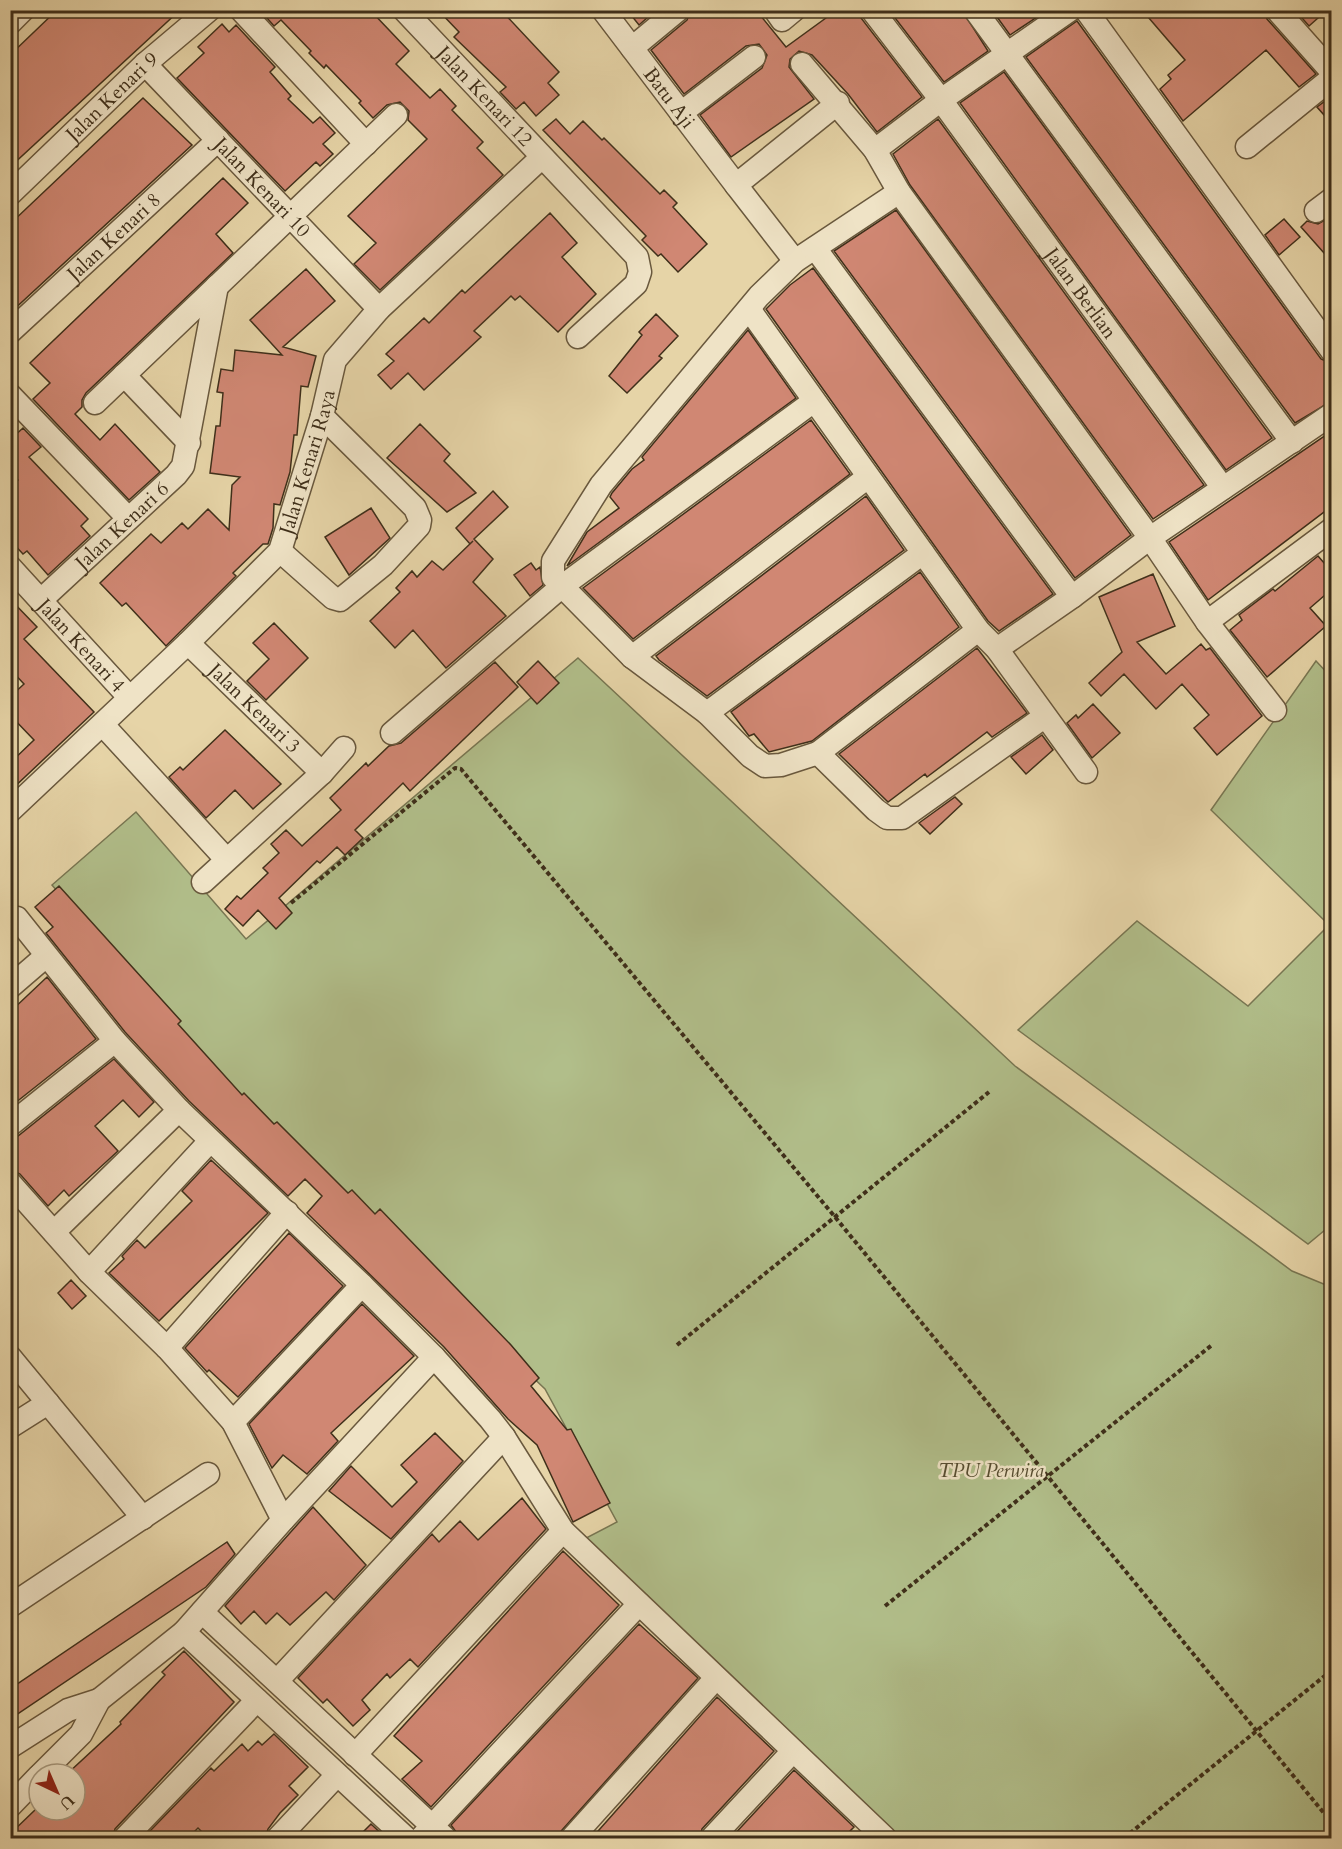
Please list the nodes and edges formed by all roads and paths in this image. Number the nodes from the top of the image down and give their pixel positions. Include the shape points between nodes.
1 (23, 10) edge
2 (208, 10) edge
3 (241, 10) edge
4 (404, 10) edge
5 (603, 10) edge
6 (678, 10) edge
7 (775, 10) edge
8 (794, 10) edge
9 (872, 10) edge
10 (975, 10) edge
11 (1070, 10) edge
12 (1086, 10) edge
13 (1277, 10) edge
14 (10, 22) edge
15 (632, 48) junction
16 (1006, 55) junction
17 (754, 57) dead end
18 (145, 64) junction
19 (802, 64) dead end
20 (1332, 72) edge
21 (1332, 78) edge
22 (941, 100) junction
23 (838, 103) junction
24 (681, 113) junction
25 (396, 115) dead end
26 (218, 140) junction
27 (366, 144) junction
28 (1247, 147) dead end
29 (875, 150) junction
30 (542, 158) junction
31 (736, 185) junction
32 (13, 187) edge
33 (898, 192) junction
34 (289, 215) junction
35 (815, 248) junction
36 (795, 261) junction
37 (217, 286) junction
38 (379, 309) junction
39 (749, 309) junction
40 (10, 332) edge
41 (578, 337) dead end
42 (1332, 351) edge
43 (124, 375) junction
44 (10, 395) edge
45 (814, 401) junction
46 (94, 403) dead end
47 (1332, 414) edge
48 (322, 416) junction
49 (1292, 442) junction
50 (189, 443) junction
51 (868, 477) junction
52 (1223, 488) junction
53 (128, 518) junction
54 (1332, 529) edge
55 (1150, 538) junction
56 (280, 551) junction
57 (923, 553) junction
58 (10, 567) edge
59 (561, 587) junction
60 (1072, 597) junction
61 (41, 600) junction
62 (1207, 622) junction
63 (978, 630) junction
64 (188, 643) junction
65 (997, 649) junction
66 (632, 657) junction
67 (129, 697) junction
68 (1275, 710) dead end
69 (707, 713) junction
70 (1044, 717) junction
71 (103, 725) junction
72 (392, 733) dead end
73 (344, 748) dead end
74 (818, 753) junction
75 (1086, 772) dead end
76 (322, 773) junction
77 (10, 811) edge
78 (226, 859) junction
79 (203, 882) dead end
80 (291, 903) dead end
81 (18, 918) dead end
82 (46, 956) junction
83 (10, 987) edge
84 (115, 1041) junction
85 (989, 1092) dead end
86 (179, 1110) junction
87 (10, 1125) edge
88 (210, 1141) junction
89 (10, 1183) edge
90 (287, 1212) junction
91 (835, 1217) junction
92 (54, 1232) junction
93 (89, 1272) junction
94 (362, 1285) junction
95 (677, 1345) dead end
96 (1212, 1345) dead end
97 (167, 1348) junction
98 (10, 1357) edge
99 (434, 1357) junction
100 (48, 1403) junction
101 (233, 1422) junction
102 (10, 1427) edge
103 (504, 1437) junction
104 (208, 1474) dead end
105 (1047, 1478) junction
106 (143, 1518) junction
107 (283, 1520) junction
108 (563, 1531) junction
109 (639, 1604) junction
110 (10, 1606) edge
111 (885, 1606) dead end
112 (202, 1612) junction
113 (184, 1632) junction
114 (1332, 1670) edge
115 (716, 1678) junction
116 (277, 1681) junction
117 (99, 1700) junction
118 (257, 1700) junction
119 (1258, 1730) junction
120 (10, 1747) edge
121 (793, 1751) junction
122 (355, 1755) junction
123 (53, 1762) edge
124 (337, 1775) junction
125 (27, 1788) edge
126 (10, 1806) edge
127 (1332, 1823) edge
128 (433, 1834) edge
129 (870, 1834) edge
130 (125, 1839) edge
131 (278, 1839) edge
132 (406, 1839) edge
133 (572, 1839) edge
134 (712, 1839) edge
135 (1124, 1839) edge

1 - 14 street
2 - 18 street, Jalan Kenari 9
3 - 27 street
4 - 30 street, Jalan Kenari 12
5 - 15 street, Batu Aji
6 - 15 street
7 - 8 street via 782,20
9 - 22 street, Jalan Berlian
10 - 16 street
11 - 16 street
12 - 42 street
13 - 20 street
15 - 24 street, Batu Aji
16 - 22 street
16 - 49 street
17 - 24 street
18 - 26 street, Jalan Kenari 10
18 - 32 street, Jalan Kenari 9
19 - 23 street
21 - 28 street
22 - 29 street
22 - 52 street, Jalan Berlian
23 - 29 street
23 - 31 street
24 - 31 street, Batu Aji
25 - 27 street
26 - 34 street, Jalan Kenari 10
26 - 40 street, Jalan Kenari 8
27 - 34 street
29 - 33 street
30 - 38 street, Jalan Kenari Raya
30 - 41 street, Jalan Kenari 12 via 637,257 640,272 636,284
31 - 36 street, Batu Aji
33 - 35 street
33 - 55 street
34 - 37 street
34 - 38 street, Jalan Kenari 10
35 - 36 street
35 - 60 street
36 - 39 street
37 - 43 street
37 - 50 street, Jalan Kenari 6
38 - 48 street, Jalan Kenari Raya via 335,360
39 - 45 street
39 - 59 street via 601,485 553,561 553,577
43 - 46 street
43 - 50 street
44 - 53 street
45 - 51 street
45 - 59 street
47 - 49 street
48 - 56 street, Jalan Kenari Raya
48 - 56 street via 415,508 419,526 383,565 340,600
49 - 52 street
50 - 53 street, Jalan Kenari 6 via 183,466 176,475
51 - 57 street
51 - 66 street
52 - 55 street
53 - 61 street, Jalan Kenari 6
54 - 62 street
55 - 60 street
55 - 62 street
56 - 64 street, Jalan Kenari Raya
57 - 63 street
57 - 69 street
58 - 61 street, Jalan Kenari 4
59 - 66 street
59 - 72 street
60 - 65 street
61 - 67 street, Jalan Kenari 4
62 - 68 street
63 - 65 street
63 - 74 street
64 - 67 street, Jalan Kenari Raya
64 - 76 street, Jalan Kenari 3
65 - 70 street
66 - 69 street
67 - 71 street, Jalan Kenari Raya
69 - 74 street via 765,766
70 - 74 street via 902,818 887,818 876,810
70 - 75 street
71 - 77 street, Jalan Kenari Raya
71 - 78 street
73 - 76 street
76 - 78 street
78 - 79 street
80 - 91 path via 458,767
81 - 82 street
82 - 83 street
82 - 84 street
84 - 86 street
84 - 87 street
85 - 91 path
86 - 88 street
86 - 92 street
88 - 90 street
88 - 93 street
89 - 92 street
90 - 94 street
90 - 97 street
91 - 95 path
91 - 105 path
92 - 93 street
93 - 97 street
94 - 99 street
94 - 101 street
96 - 105 path
97 - 101 street
98 - 100 street
99 - 103 street
99 - 107 street
100 - 102 street
100 - 106 street
101 - 107 street
103 - 108 street
103 - 116 street
104 - 106 street
105 - 111 path
105 - 119 path
106 - 110 street
107 - 112 street
108 - 109 street
108 - 122 street
109 - 115 street
109 - 128 street
112 - 113 street
112 - 116 street
113 - 117 street
113 - 118 street
114 - 119 path
115 - 121 street
115 - 133 street
116 - 122 street
117 - 120 street via 68,1710
117 - 123 street via 81,1734
118 - 124 street
118 - 130 street
119 - 127 path
119 - 135 path
121 - 129 street
121 - 134 street
122 - 128 street
124 - 131 street
124 - 132 street
125 - 126 street

